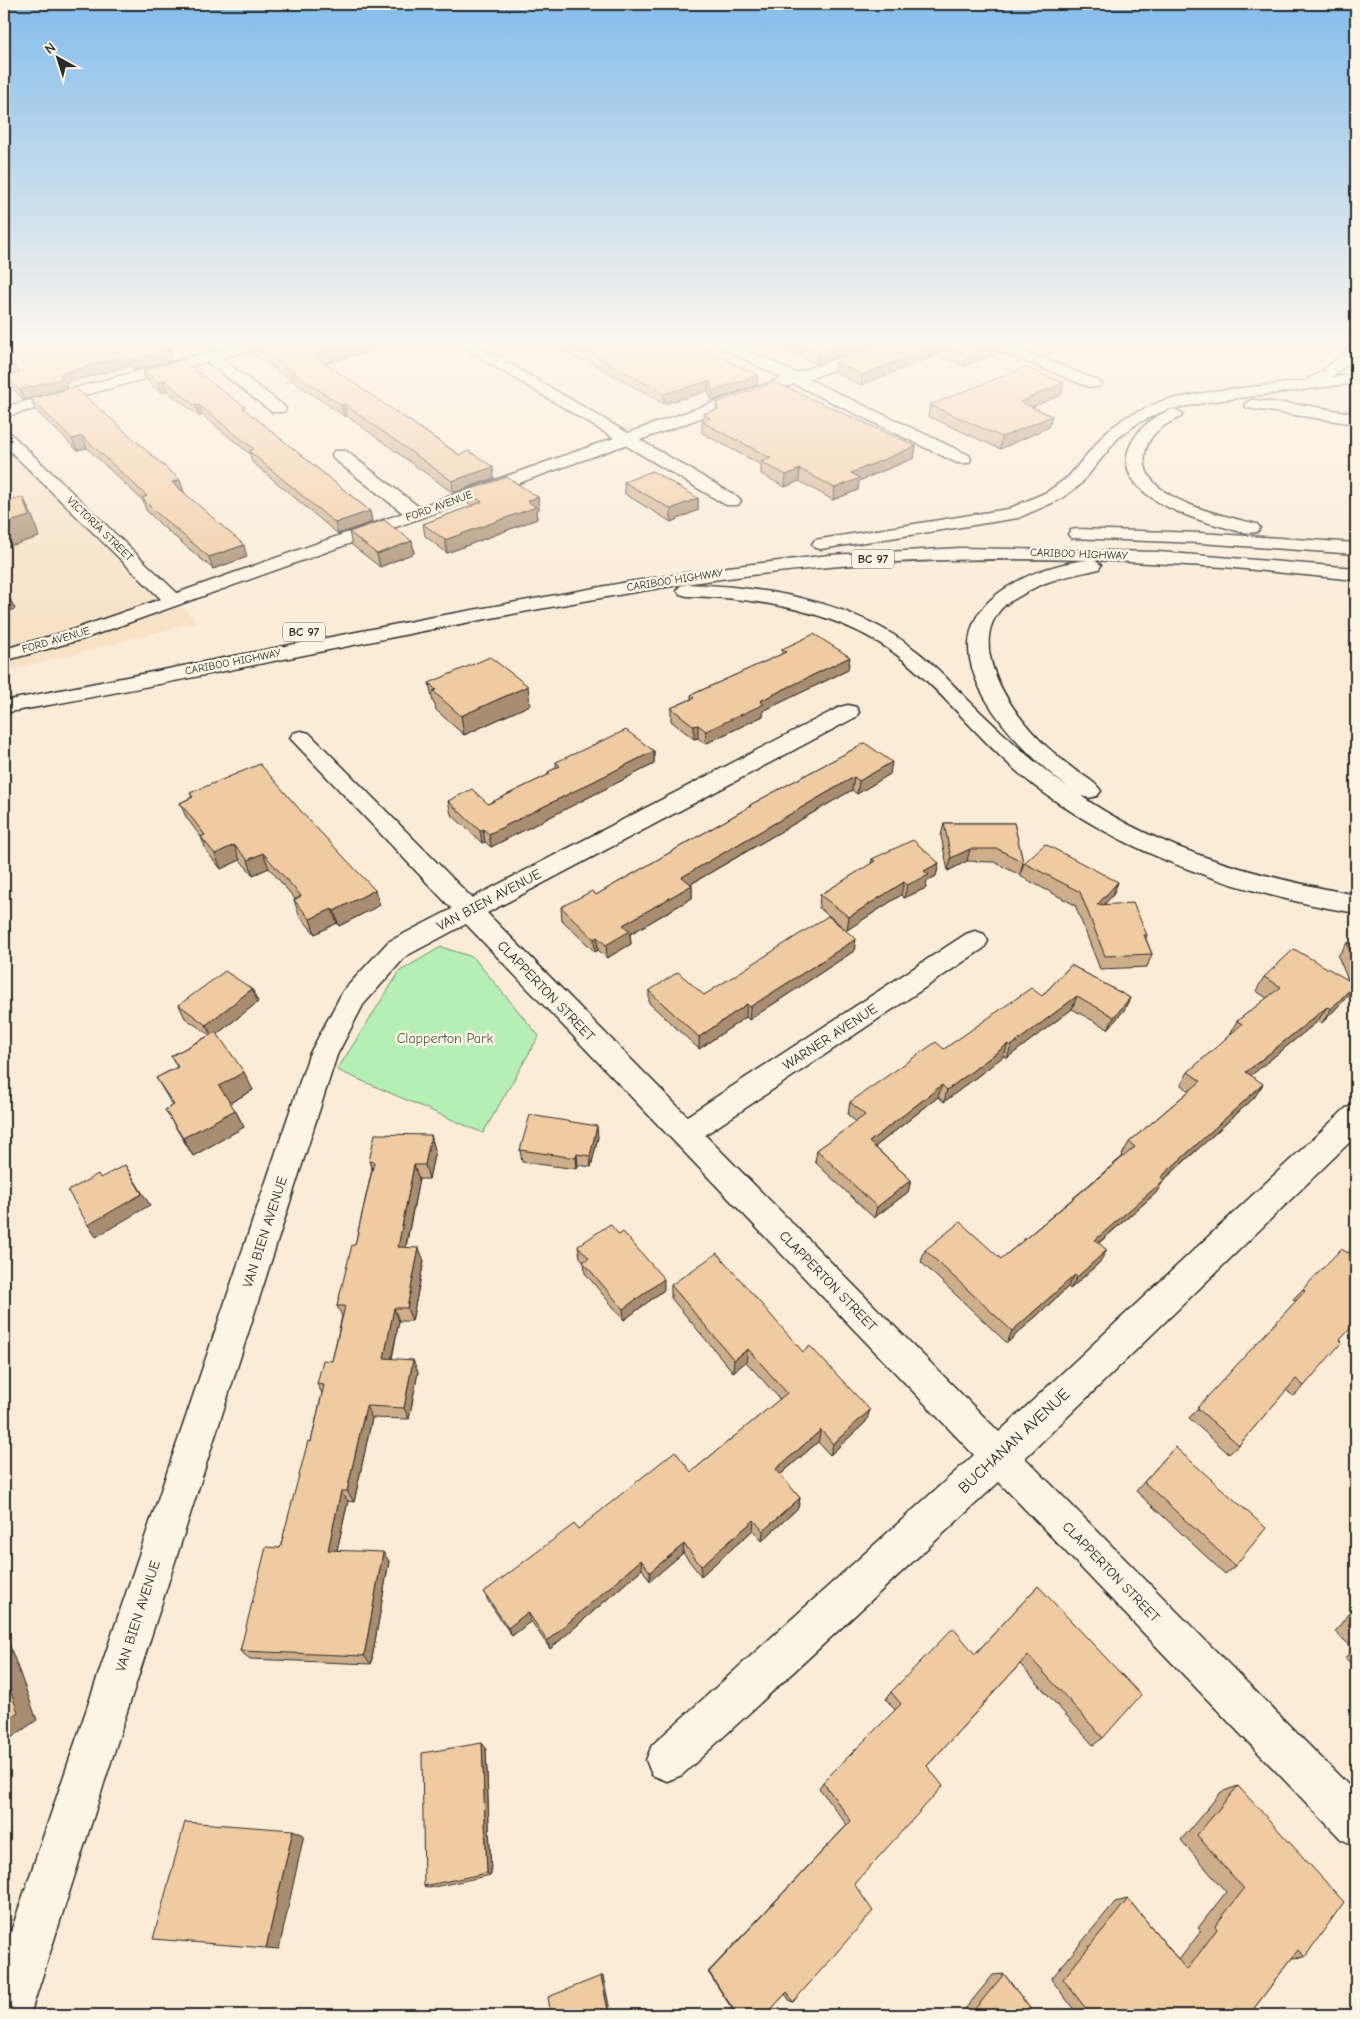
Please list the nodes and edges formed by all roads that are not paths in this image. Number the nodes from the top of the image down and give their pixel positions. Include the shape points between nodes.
1 (621, 435) edge
2 (637, 435) edge
3 (914, 435) edge
4 (1113, 435) edge
5 (1145, 435) edge
6 (4, 436) edge
7 (627, 439) junction
8 (340, 455) dead end
9 (963, 459) dead end
10 (732, 501) dead end
11 (416, 514) junction
12 (1063, 534) dead end
13 (984, 536) dead end
14 (821, 544) junction
15 (1356, 548) edge
16 (744, 552) dead end
17 (1158, 558) junction
18 (678, 562) dead end
19 (1356, 574) edge
20 (590, 593) junction
21 (174, 601) junction
22 (4, 655) edge
23 (4, 690) edge
24 (4, 707) edge
25 (848, 712) dead end
26 (301, 738) dead end
27 (1356, 888) edge
28 (1356, 904) edge
29 (468, 910) junction
30 (975, 941) dead end
31 (1356, 1117) edge
32 (684, 1133) junction
33 (999, 1457) junction
34 (667, 1760) dead end
35 (1356, 1824) edge
36 (6, 2015) edge

1 - 7 main road
2 - 7 main road, FORD AVENUE
3 - 9 main road
4 - 14 main road via 1074,481 1053,496 1012,514
5 - 15 main road via 1134,455 1134,467 1142,481 1156,493 1200,515 1234,525
6 - 21 main road, VICTORIA STREET
7 - 10 main road
7 - 11 main road, FORD AVENUE
8 - 11 main road
11 - 21 main road, FORD AVENUE
12 - 15 main road, CARIBOO HIGHWAY via 1200,538
13 - 14 main road, BC 97
14 - 16 main road, BC 97
17 - 19 main road, CARIBOO HIGHWAY / BC 97
17 - 20 main road, CARIBOO HIGHWAY / BC 97 via 1087,553 988,553 833,561
17 - 27 main road via 1066,570 1042,576 1007,592 983,620 977,646 984,676 996,702 1034,747 1077,784 1115,808 1227,855 1298,876
18 - 23 main road, CARIBOO HIGHWAY / BC 97
20 - 24 main road, CARIBOO HIGHWAY / BC 97
20 - 28 main road via 705,590 792,602 836,617 876,634 908,654 1044,782 1096,816 1148,842 1217,869 1278,887
21 - 22 main road, FORD AVENUE via 76,635
25 - 29 main road, VAN BIEN AVENUE
26 - 29 main road, CLAPPERTON STREET
29 - 32 main road, CLAPPERTON STREET
29 - 36 main road, VAN BIEN AVENUE via 397,949 353,998 323,1055
30 - 32 main road, WARNER AVENUE
31 - 33 main road, BUCHANAN AVENUE
32 - 33 main road, CLAPPERTON STREET
33 - 34 main road, BUCHANAN AVENUE
33 - 35 main road, CLAPPERTON STREET

